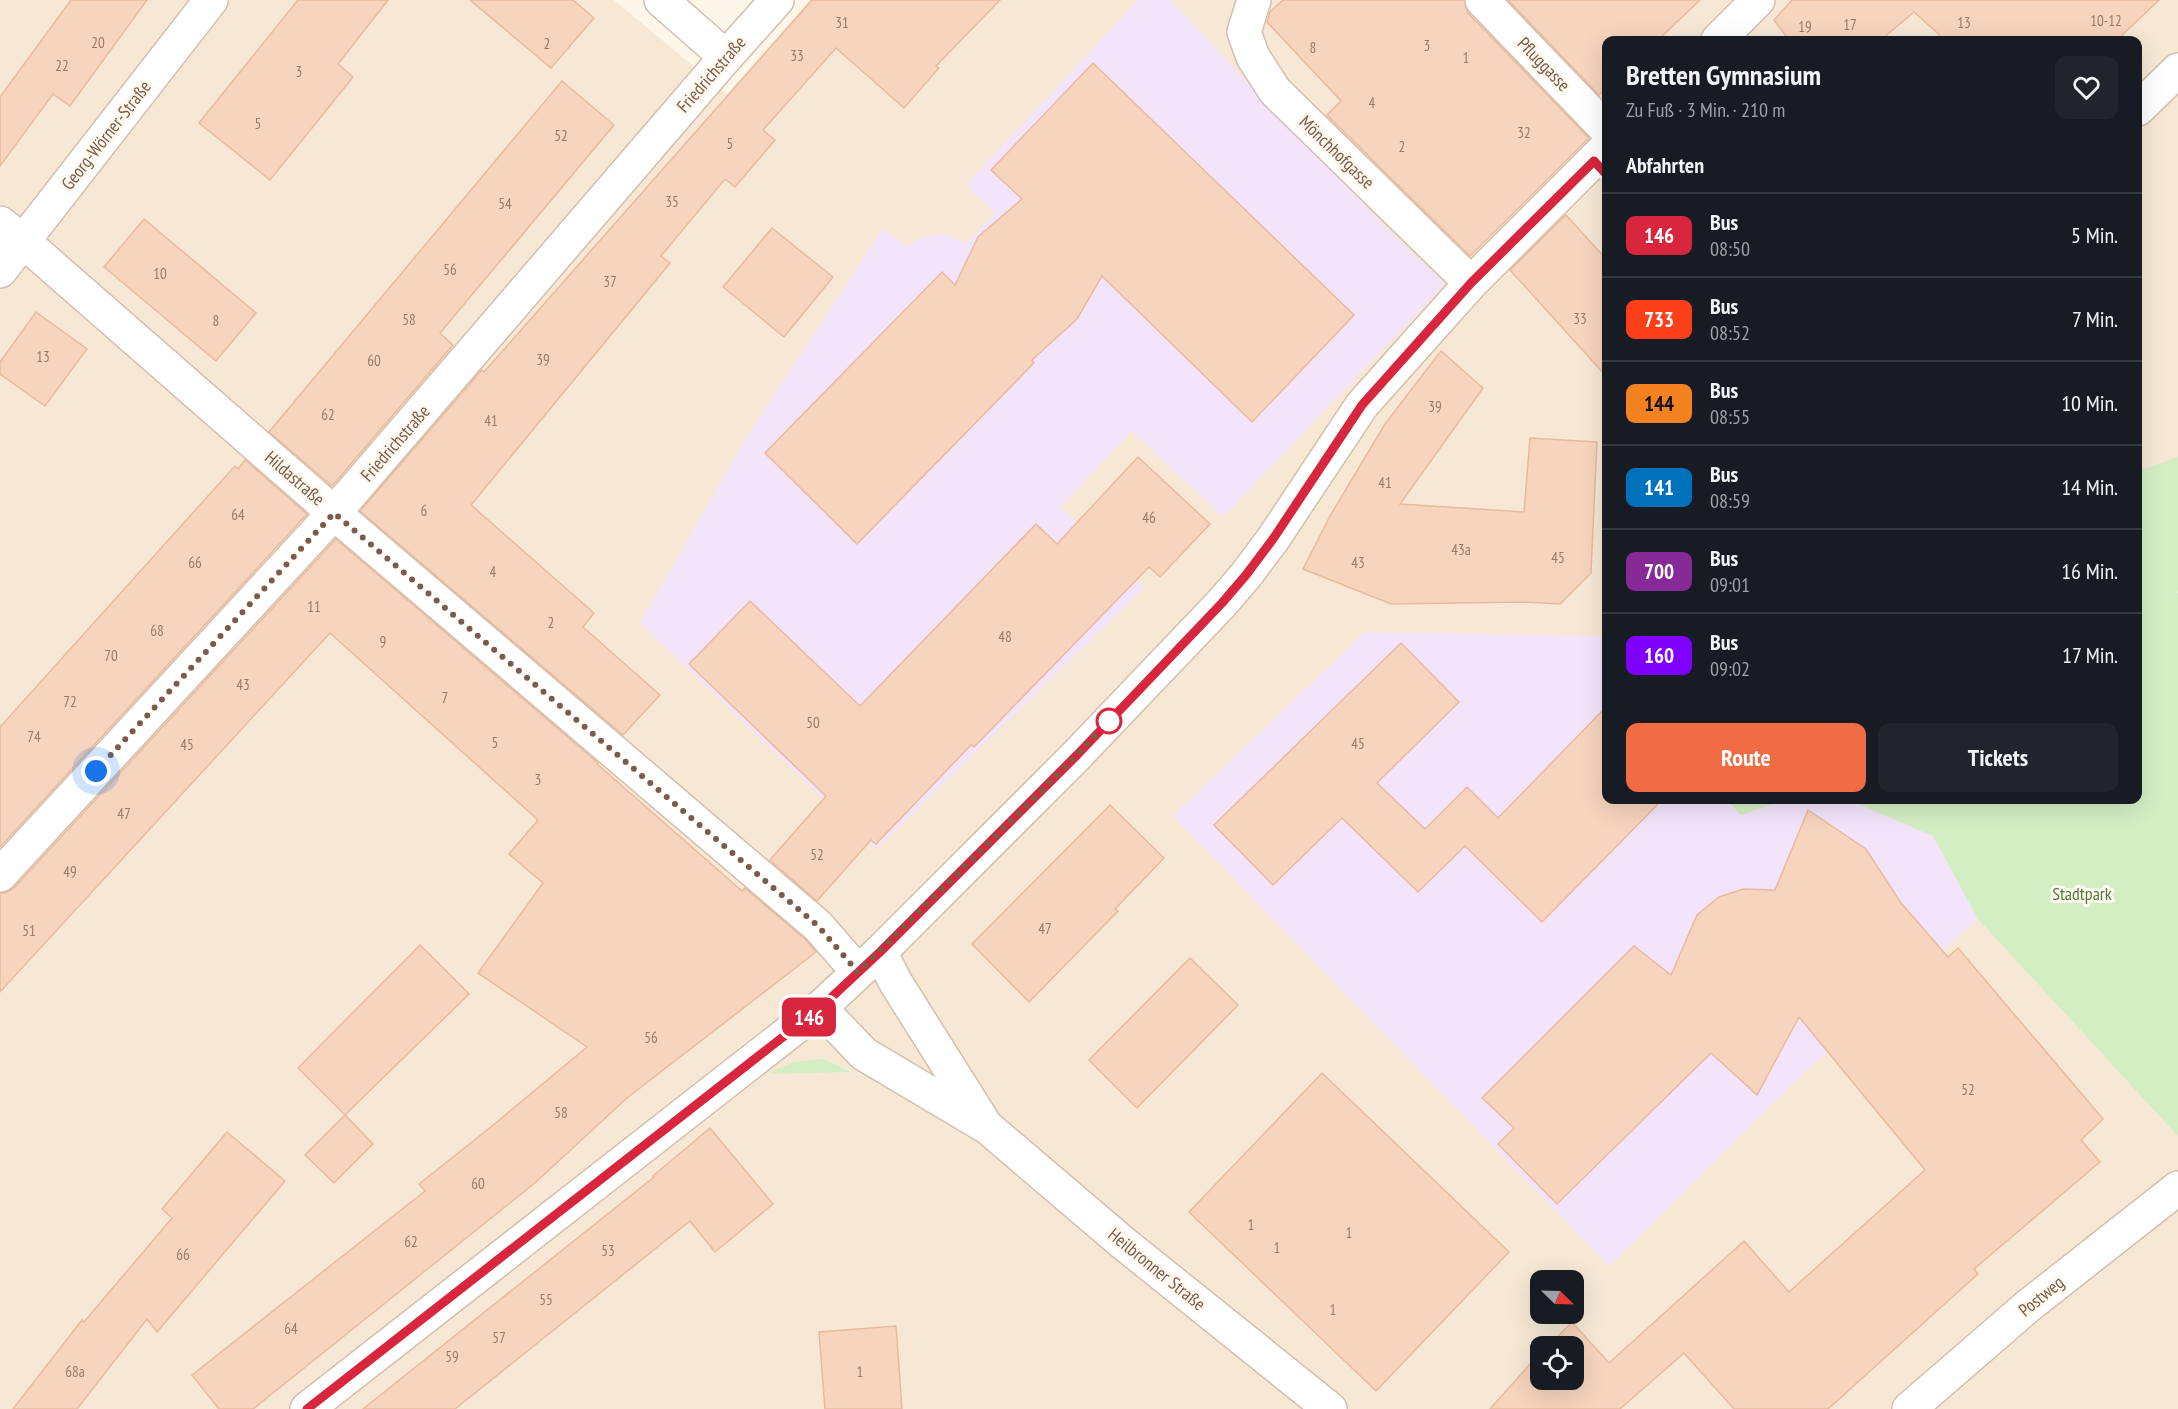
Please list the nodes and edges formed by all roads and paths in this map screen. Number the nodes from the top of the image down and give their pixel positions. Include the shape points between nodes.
1 (211, 0) edge
2 (661, 0) edge
3 (777, 0) edge
4 (1254, 0) edge
5 (1482, 0) edge
6 (1758, 0) edge
7 (1722, 36) edge
8 (726, 57) junction
9 (2178, 69) edge
10 (2142, 105) edge
11 (1602, 125) edge
12 (1602, 161) edge
13 (12, 232) edge
14 (0, 271) edge
15 (1471, 283) junction
16 (334, 513) junction
17 (0, 875) edge
18 (869, 962) junction
19 (820, 1008) junction
20 (987, 1127) junction
21 (2178, 1188) edge
22 (307, 1409) edge
23 (1330, 1409) edge
24 (1909, 1409) edge

1 - 13 street, Georg-Wörner-Straße
2 - 8 street
3 - 8 street, Friedrichstraße
4 - 15 street, Mönchhofgasse via 1244,32 1253,57 1275,91
5 - 11 street, Pfluggasse
6 - 7 street
8 - 16 street, Friedrichstraße
9 - 10 street
12 - 15 street
13 - 14 street, Georg-Wörner-Straße
13 - 16 street, Hildastraße
15 - 18 street via 1362,405 1273,539 1222,603 1077,755
16 - 17 street, Friedrichstraße
16 - 18 street, Hildastraße via 818,926
18 - 19 street
18 - 20 street, Heilbronner Straße via 896,983
19 - 20 street, Heilbronner Straße via 864,1054
19 - 22 street
20 - 23 street, Heilbronner Straße via 1122,1242
21 - 24 street, Postweg via 2028,1306

